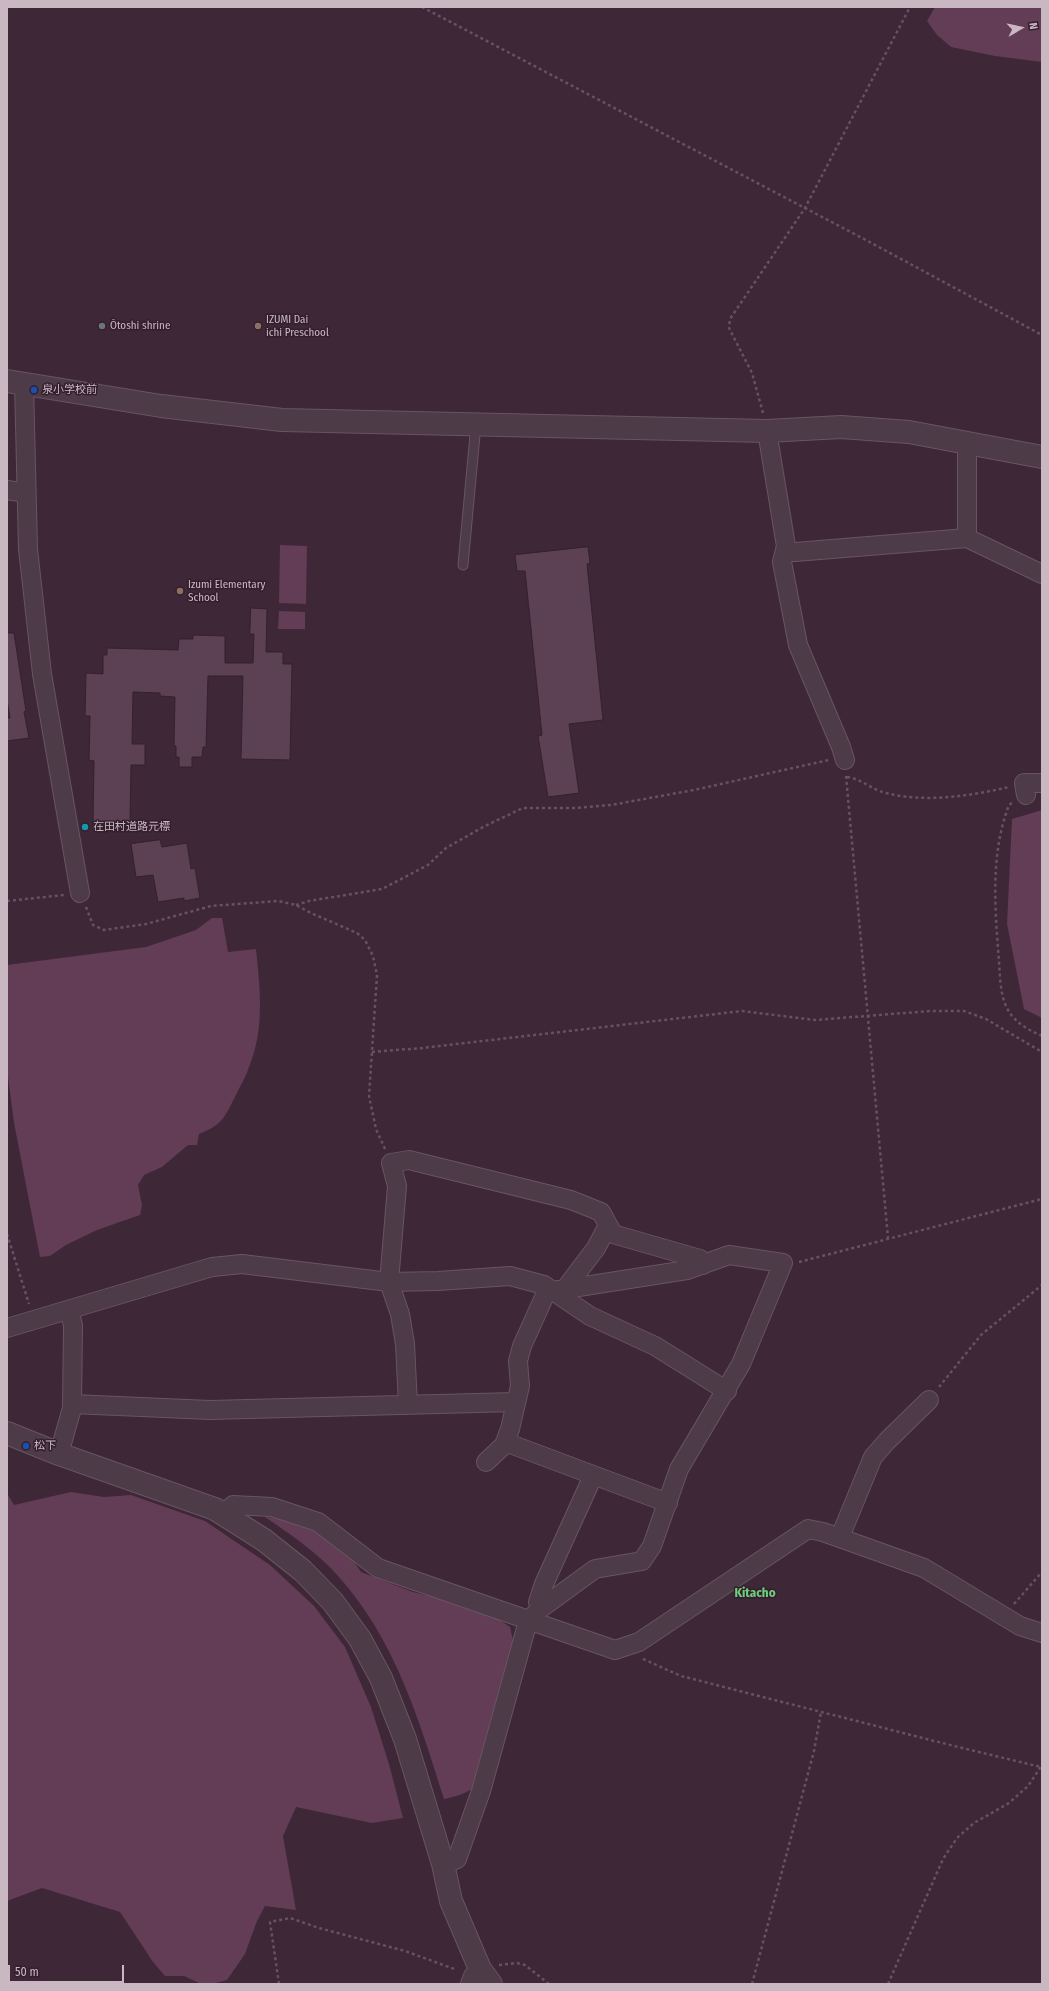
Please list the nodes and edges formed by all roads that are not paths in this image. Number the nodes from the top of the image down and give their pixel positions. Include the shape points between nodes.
1 (15, 382) edge
2 (476, 424) junction
3 (767, 431) junction
4 (967, 443) junction
5 (1042, 457) edge
6 (7, 490) edge
7 (26, 493) junction
8 (967, 538) junction
9 (785, 551) junction
10 (463, 565) dead end
11 (1042, 574) edge
12 (845, 769) road end
13 (1042, 783) edge
14 (1025, 789) road end
15 (80, 893) road end
16 (610, 1228) junction
17 (703, 1265) junction
18 (389, 1282) junction
19 (561, 1290) junction
20 (69, 1310) junction
21 (7, 1328) edge
22 (727, 1390) junction
23 (929, 1400) road end
24 (515, 1402) junction
25 (72, 1404) junction
26 (408, 1405) junction
27 (7, 1433) edge
28 (505, 1442) junction
29 (59, 1454) junction
30 (486, 1462) dead end
31 (593, 1476) junction
32 (668, 1503) junction
33 (224, 1514) junction
34 (840, 1537) junction
35 (543, 1607) junction
36 (528, 1621) junction
37 (1042, 1633) edge
38 (443, 1864) junction
39 (478, 1978) edge

1 - 2 street via 161,406 282,420
1 - 7 street
2 - 3 street
2 - 10 lane
3 - 4 street via 841,427 909,432
3 - 9 street
4 - 5 street
4 - 8 street
6 - 7 street
7 - 15 street via 28,549 42,674
8 - 9 street
8 - 11 street
9 - 12 street via 782,562 798,645 841,747
13 - 14 street
16 - 17 street via 614,1234 700,1259
16 - 18 street via 601,1212 572,1200 409,1160 391,1164 397,1186
16 - 19 street via 605,1231 596,1248 568,1285
17 - 19 street via 687,1270
17 - 22 street via 729,1255 782,1263 741,1364
18 - 19 street via 510,1276
18 - 20 street via 242,1264 212,1268
18 - 26 street via 400,1314 404,1336
19 - 22 street via 590,1316 654,1346
19 - 24 street via 545,1295 522,1346 518,1361 520,1386
20 - 21 street
20 - 25 street via 73,1325
22 - 32 street via 679,1469
23 - 34 street via 887,1440 874,1457
24 - 26 street
24 - 28 street
25 - 26 street via 210,1410
25 - 29 street
27 - 29 street
28 - 30 street
28 - 31 street
29 - 33 street
31 - 32 street
31 - 35 street via 544,1584 538,1602
32 - 35 street via 652,1546 642,1561 595,1568
33 - 36 street via 233,1505 272,1507 318,1522 378,1568
33 - 38 street via 264,1540 303,1571 333,1602 360,1639 382,1678 402,1732
34 - 36 street via 808,1529 639,1642 615,1650 557,1628
34 - 37 street via 924,1568 1020,1626
35 - 36 street
36 - 38 street via 483,1784 457,1859
38 - 39 street via 451,1901

